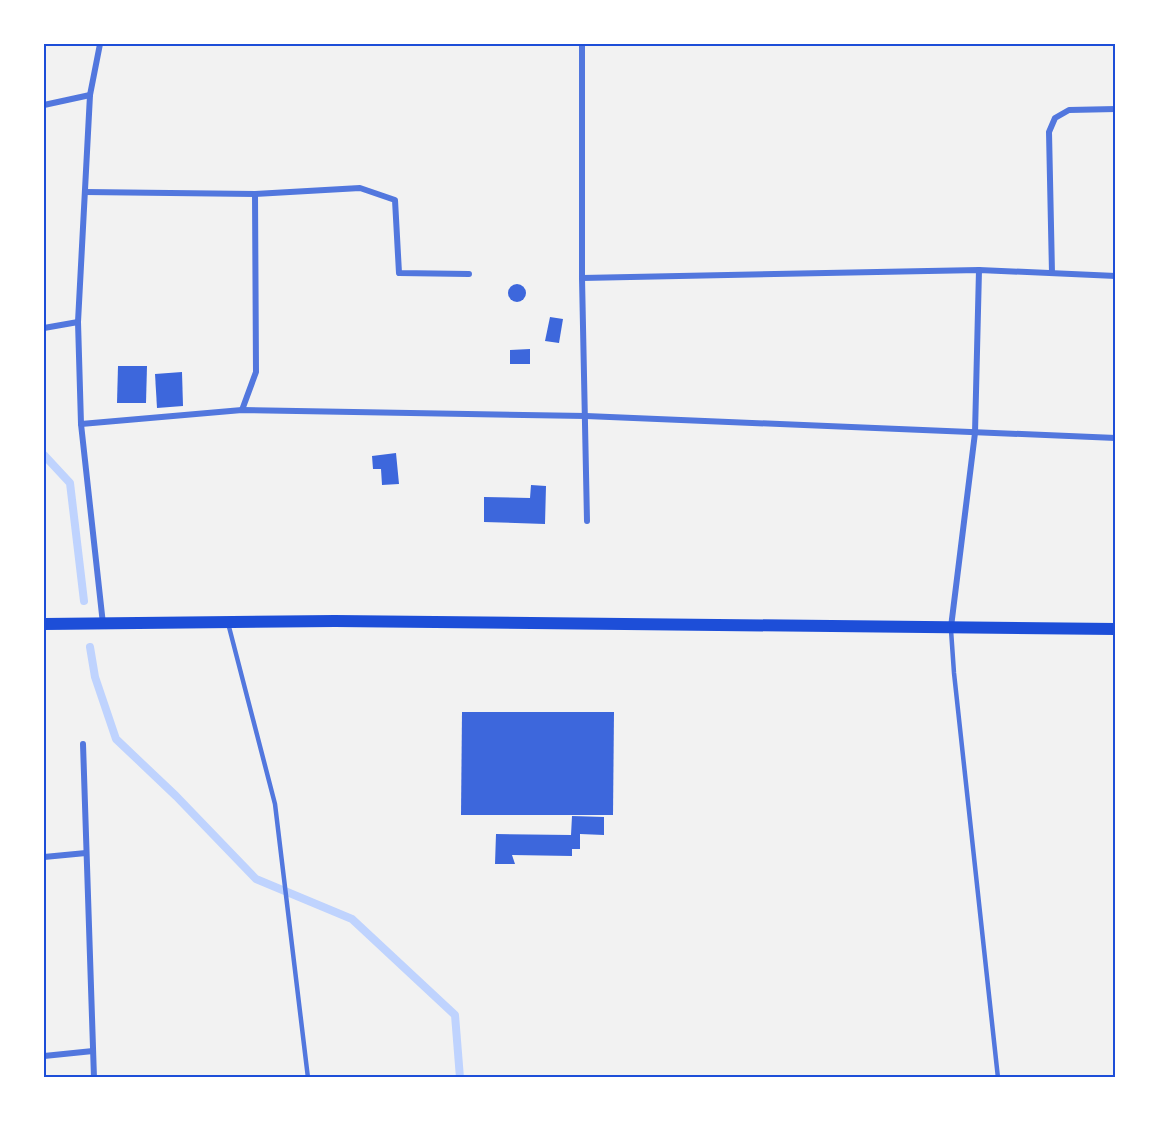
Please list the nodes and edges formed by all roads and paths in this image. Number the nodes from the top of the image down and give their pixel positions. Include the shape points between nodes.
1 (100, 44) edge
2 (582, 44) edge
3 (90, 95) junction
4 (44, 105) edge
5 (1116, 109) edge
6 (85, 192) junction
7 (255, 194) junction
8 (979, 270) junction
9 (1052, 273) junction
10 (469, 274) dead end
11 (1116, 276) edge
12 (582, 278) junction
13 (78, 322) junction
14 (44, 328) edge
15 (242, 410) junction
16 (585, 416) junction
17 (81, 424) junction
18 (975, 433) junction
19 (1116, 438) edge
20 (587, 521) dead end
21 (228, 622) junction
22 (44, 624) edge
23 (103, 624) junction
24 (951, 627) junction
25 (1116, 629) edge
26 (82, 744) dead end
27 (86, 854) junction
28 (44, 857) edge
29 (93, 1051) junction
30 (44, 1056) edge
31 (94, 1077) edge
32 (308, 1077) edge
33 (998, 1077) edge

1 - 3 street
2 - 12 street
3 - 4 street
3 - 6 street
5 - 9 street via 1069,110 1055,118 1050,132
6 - 7 street
6 - 13 street
7 - 10 street via 360,188 395,200 399,273
7 - 15 street via 256,372
8 - 9 street
8 - 12 street
8 - 18 street
9 - 11 street
12 - 16 street
13 - 14 street
13 - 17 street
15 - 16 street
15 - 17 street
16 - 18 street
16 - 20 street
17 - 23 street
18 - 19 street
18 - 24 street
21 - 23 main road
21 - 24 main road
21 - 32 lane via 275,804
22 - 23 main road
24 - 25 main road
24 - 33 lane
26 - 27 street
27 - 28 street
27 - 29 street
29 - 30 street
29 - 31 street

